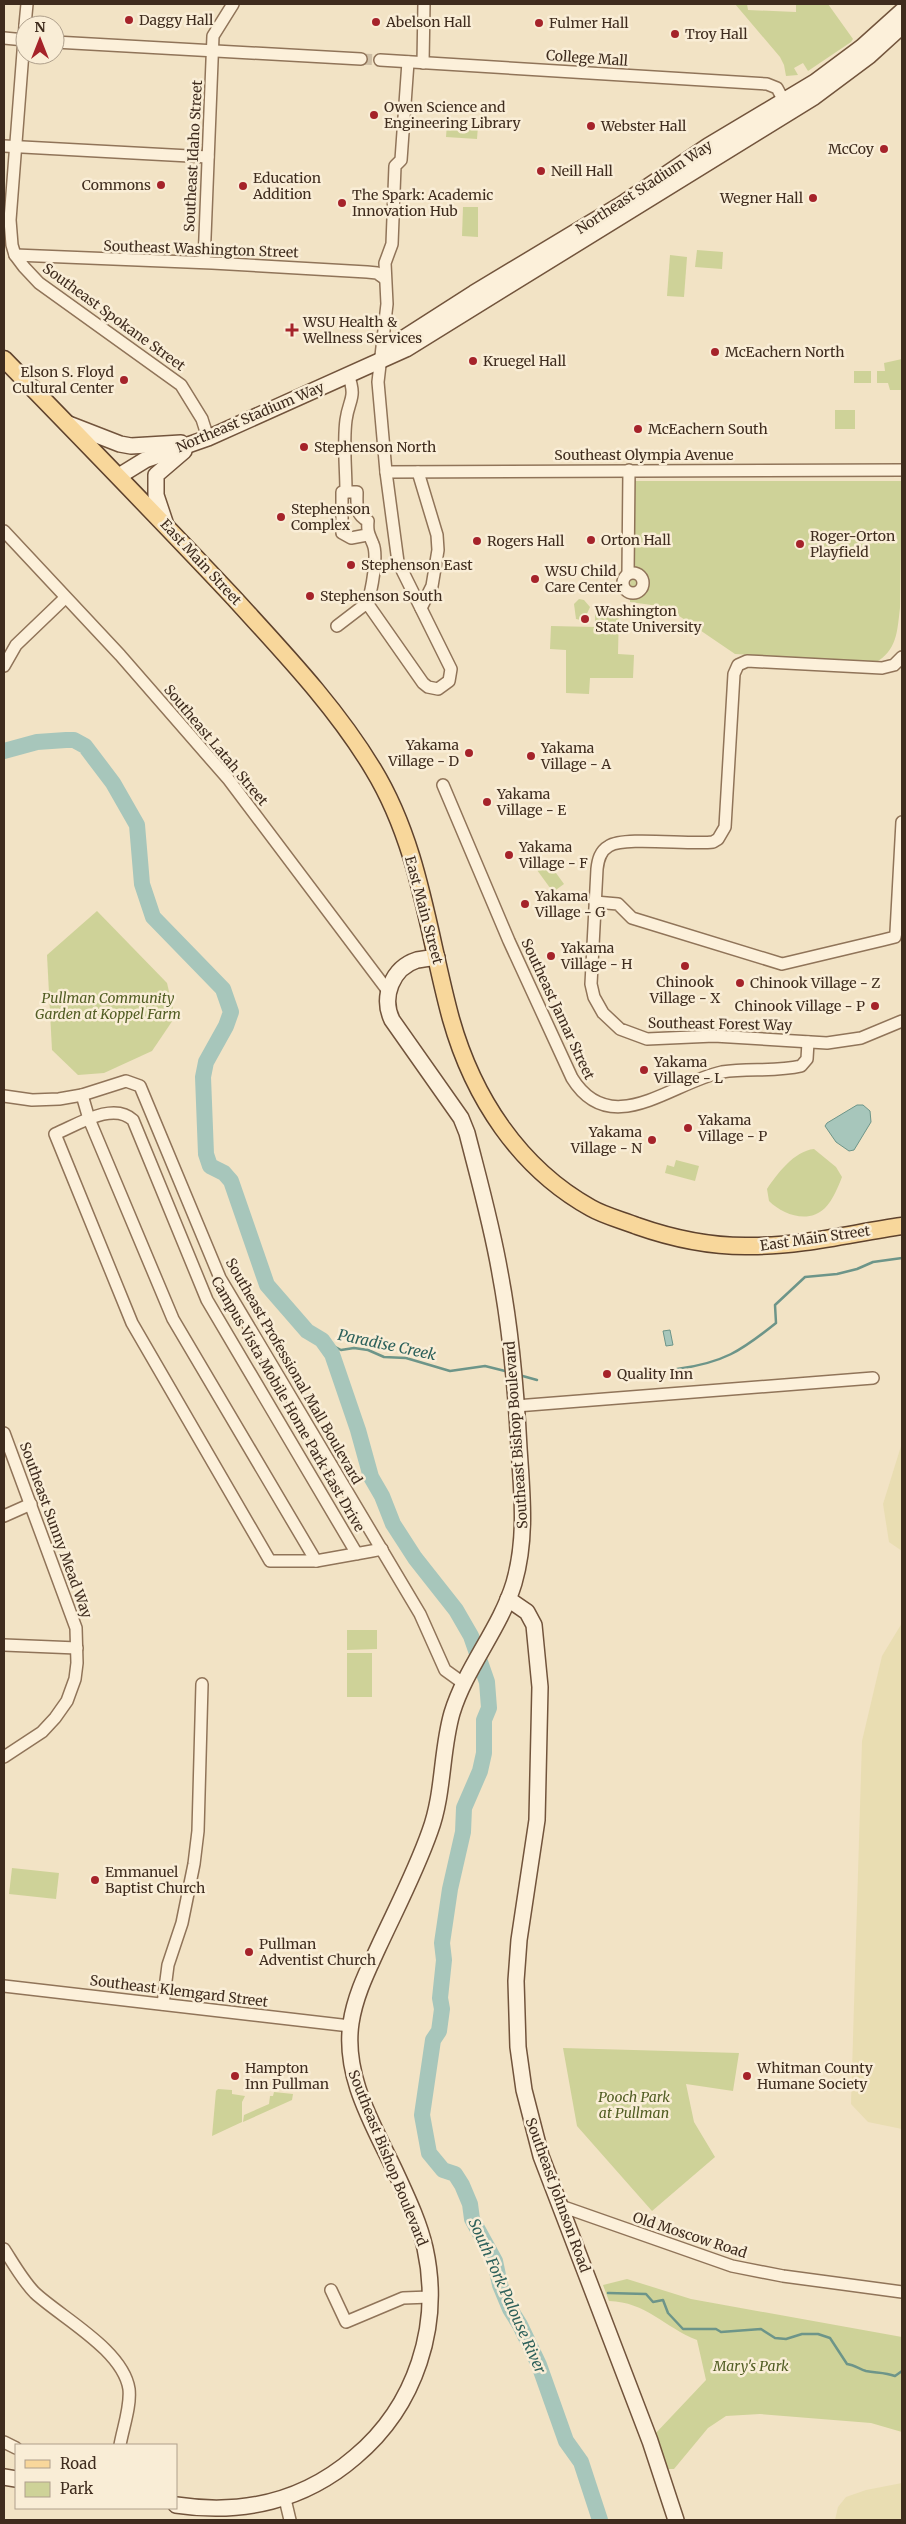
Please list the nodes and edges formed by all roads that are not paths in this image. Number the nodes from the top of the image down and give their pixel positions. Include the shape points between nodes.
1 (233, 4) edge
2 (424, 4) edge
3 (902, 11) edge
4 (902, 26) edge
5 (65, 43) edge
6 (213, 50) junction
7 (361, 59) tunnel mouth
8 (380, 60) tunnel mouth
9 (408, 62) junction
10 (423, 63) junction
11 (21, 65) edge
12 (784, 101) junction
13 (10, 146) edge
14 (208, 157) junction
15 (15, 255) junction
16 (204, 262) junction
17 (384, 278) junction
18 (4, 359) edge
19 (382, 359) junction
20 (348, 374) junction
21 (66, 423) junction
22 (208, 438) junction
23 (193, 443) junction
24 (629, 470) junction
25 (902, 470) edge
26 (386, 472) junction
27 (418, 472) junction
28 (119, 476) junction
29 (346, 492) junction
30 (166, 525) junction
31 (4, 531) edge
32 (367, 535) junction
33 (628, 574) dead end
34 (412, 591) junction
35 (430, 591) junction
36 (65, 598) junction
37 (367, 603) junction
38 (421, 608) junction
39 (337, 626) dead end
40 (16, 645) junction
41 (4, 647) edge
42 (901, 662) edge
43 (4, 666) edge
44 (443, 785) dead end
45 (902, 822) edge
46 (595, 902) junction
47 (437, 957) junction
48 (388, 991) junction
49 (902, 1021) edge
50 (808, 1042) junction
51 (82, 1095) junction
52 (4, 1096) edge
53 (89, 1119) junction
54 (902, 1226) edge
55 (873, 1378) dead end
56 (516, 1406) junction
57 (4, 1433) edge
58 (31, 1504) junction
59 (4, 1516) edge
60 (382, 1549) junction
61 (357, 1554) junction
62 (316, 1561) junction
63 (508, 1599) junction
64 (4, 1645) edge
65 (77, 1648) junction
66 (465, 1678) junction
67 (202, 1684) dead end
68 (4, 1757) edge
69 (4, 1986) edge
70 (163, 2004) junction
71 (350, 2026) junction
72 (560, 2206) junction
73 (4, 2249) edge
74 (332, 2290) dead end
75 (902, 2292) edge
76 (430, 2297) junction
77 (120, 2444) edge
78 (285, 2499) junction
79 (178, 2505) edge
80 (290, 2520) edge
81 (676, 2520) edge

1 - 6 street, Southeast Idaho Street via 214,36
2 - 10 street
3 - 12 street, Northeast Stadium Way via 862,47
4 - 19 street, Northeast Stadium Way via 869,56 814,96 406,349
5 - 6 street
6 - 7 street
6 - 14 street, Southeast Idaho Street
8 - 9 street, College Mall
9 - 10 street, College Mall
9 - 17 street via 401,160 395,166 392,244
10 - 12 street, College Mall via 767,84 776,88
11 - 13 street
12 - 19 street, Northeast Stadium Way via 399,341
13 - 14 street
13 - 15 street via 10,220
14 - 16 street, Southeast Idaho Street
15 - 16 street, Southeast Washington Street
15 - 22 street, Southeast Spokane Street via 40,283 181,385 202,419
16 - 17 street, Southeast Washington Street via 367,272
17 - 19 street via 388,288
18 - 21 main road, East Main Street
19 - 20 street, Northeast Stadium Way
19 - 26 street via 378,382
20 - 22 street, Northeast Stadium Way
20 - 29 street via 353,400 346,419
21 - 23 street via 131,446
21 - 28 main road, East Main Street
22 - 23 street, Northeast Stadium Way
23 - 28 street, Northeast Stadium Way via 145,460
23 - 30 street via 156,475 156,495
24 - 25 street, Southeast Olympia Avenue
24 - 27 street, Southeast Olympia Avenue
24 - 33 street
26 - 27 street, Southeast Olympia Avenue
26 - 34 street via 398,562
27 - 35 street via 437,535 438,550
28 - 30 main road, East Main Street
29 - 32 street via 357,492 357,511 368,521
29 - 32 street via 342,492 342,532 355,538
30 - 47 main road, East Main Street via 288,658 348,732 374,771 395,811 418,874
31 - 36 street, Southeast Latah Street
32 - 37 street via 374,544 373,588
34 - 35 street via 421,596
34 - 38 street
35 - 38 street
36 - 40 street
36 - 48 street, Southeast Latah Street via 120,654 229,780
37 - 38 street via 423,683 428,688 438,688 448,681 452,669
37 - 39 street
40 - 41 street via 9,649
40 - 43 street
42 - 46 street, Southeast Forest Way via 876,669 742,662 734,674 727,821 723,832 718,839 707,842 621,841 610,845 598,860
44 - 50 street, Southeast Jamar Street via 580,1092 598,1102 619,1107 640,1104 721,1072 802,1066 807,1059
45 - 46 street via 896,932 894,937 883,940 782,964 632,918 618,904
46 - 50 street, Southeast Forest Way via 591,984 603,1013 620,1029 647,1039 714,1036
47 - 48 street via 415,961 404,968 394,977
47 - 54 main road, East Main Street via 466,1066 489,1111 522,1154 592,1209 656,1232 714,1245 771,1246
48 - 56 street, Southeast Bishop Boulevard via 387,1003 392,1020 462,1118 467,1133 501,1275
49 - 50 street, Southeast Forest Way via 861,1038
51 - 52 street, Southeast Professional Mall Boulevard via 43,1100
51 - 53 street
51 - 60 street, Southeast Professional Mall Boulevard via 126,1081 140,1086 220,1278
53 - 61 street, Campus Vista Mobile Home Park East Drive via 126,1112 134,1120 207,1300
53 - 62 street via 173,1319
53 - 62 street via 55,1134 132,1323 270,1561
55 - 56 street
56 - 63 street, Southeast Bishop Boulevard via 523,1532 519,1562
57 - 58 street, Southeast Sunny Mead Way
58 - 59 street
58 - 65 street, Southeast Sunny Mead Way via 76,1628
60 - 61 street
60 - 66 street, Southeast Professional Mall Boulevard via 420,1614 444,1670
61 - 62 street
63 - 66 street, Southeast Bishop Boulevard
63 - 72 street, Southeast Johnson Road via 527,1612 534,1625 540,1687 537,1820 517,1965 518,2047 529,2116
64 - 65 street
65 - 68 street, Southeast Sunny Mead Way via 75,1678 67,1701 42,1732
66 - 71 street, Southeast Bishop Boulevard via 445,1737 432,1826 367,1971
67 - 70 street via 198,1831 194,1864 182,1923 168,1965
69 - 70 street, Southeast Klemgard Street
70 - 71 street, Southeast Klemgard Street
71 - 76 street, Southeast Bishop Boulevard via 350,2058 354,2076 419,2229
72 - 75 street, Old Moscow Road via 732,2266
72 - 81 street, Southeast Johnson Road via 650,2441
73 - 77 street via 34,2292 108,2352 126,2378 128,2402
74 - 76 street via 346,2322 403,2298
76 - 78 street, Southeast Bishop Boulevard via 429,2321 420,2361 391,2419 366,2449 347,2465
78 - 79 street, Southeast Bishop Boulevard via 233,2508
78 - 80 street

